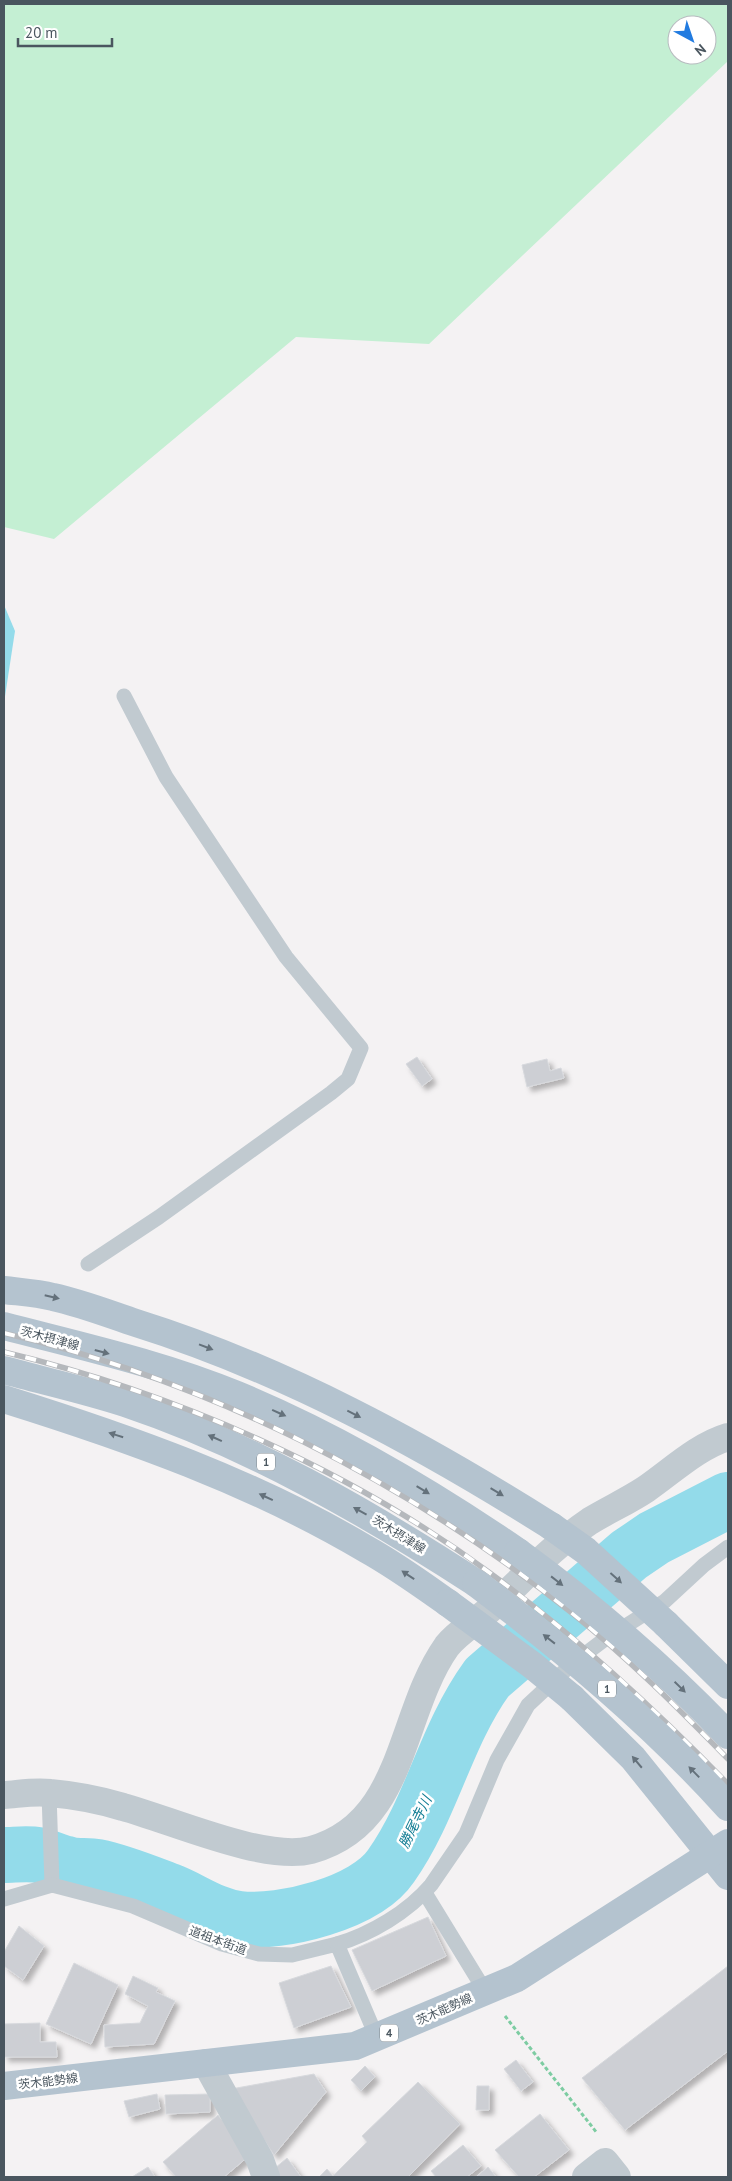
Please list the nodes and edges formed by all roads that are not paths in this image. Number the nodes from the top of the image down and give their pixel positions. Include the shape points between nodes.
1 (124, 696) dead end
2 (88, 1264) dead end
3 (4, 1290) edge
4 (4, 1326) edge
5 (4, 1370) edge
6 (4, 1400) edge
7 (728, 1437) edge
8 (728, 1547) edge
9 (728, 1685) edge
10 (728, 1735) edge
11 (49, 1792) junction
12 (4, 1795) edge
13 (728, 1807) edge
14 (720, 1849) edge
15 (728, 1876) edge
16 (52, 1885) junction
17 (425, 1893) junction
18 (4, 1899) edge
19 (337, 1944) junction
20 (485, 1991) junction
21 (377, 2038) junction
22 (206, 2063) junction
23 (4, 2086) edge
24 (266, 2177) edge

1 - 2 lane via 166,777 286,957 361,1048 348,1079 331,1093
3 -> 9 main road, bridge via 52,1297 169,1333 254,1367 361,1417 485,1486 586,1551
4 -> 10 main road, 茨木摂津線, bridge via 106,1353 235,1394 284,1415 387,1469 518,1552 670,1677
13 -> 5 main road, 茨木摂津線 / 1, bridge via 679,1756 553,1642 476,1583 358,1509 212,1437 125,1403
14 -> 6 main road, bridge via 572,1698 448,1603 366,1549 238,1483 128,1439
7 - 11 street via 709,1445 636,1496 589,1522 542,1559 449,1644 425,1685 401,1754 376,1805 366,1818 337,1838 313,1849 290,1853 251,1847 121,1806
8 - 17 lane, 道祖本街道 via 665,1601 572,1664 528,1705 497,1760 466,1834
11 - 12 street
11 - 16 lane
14 - 15 main road
14 - 20 main road, 茨木能勢線 / 4 via 517,1978
16 - 18 lane
16 - 19 lane, 道祖本街道 via 133,1906 222,1944 258,1954 292,1955
17 - 19 lane, 道祖本街道 via 381,1925
17 - 20 lane
19 - 21 lane
20 - 21 main road, 茨木能勢線 / 4
21 - 22 main road, 茨木能勢線 / 4 via 355,2046
22 - 23 main road, 茨木能勢線 / 4
22 - 24 street via 260,2160

